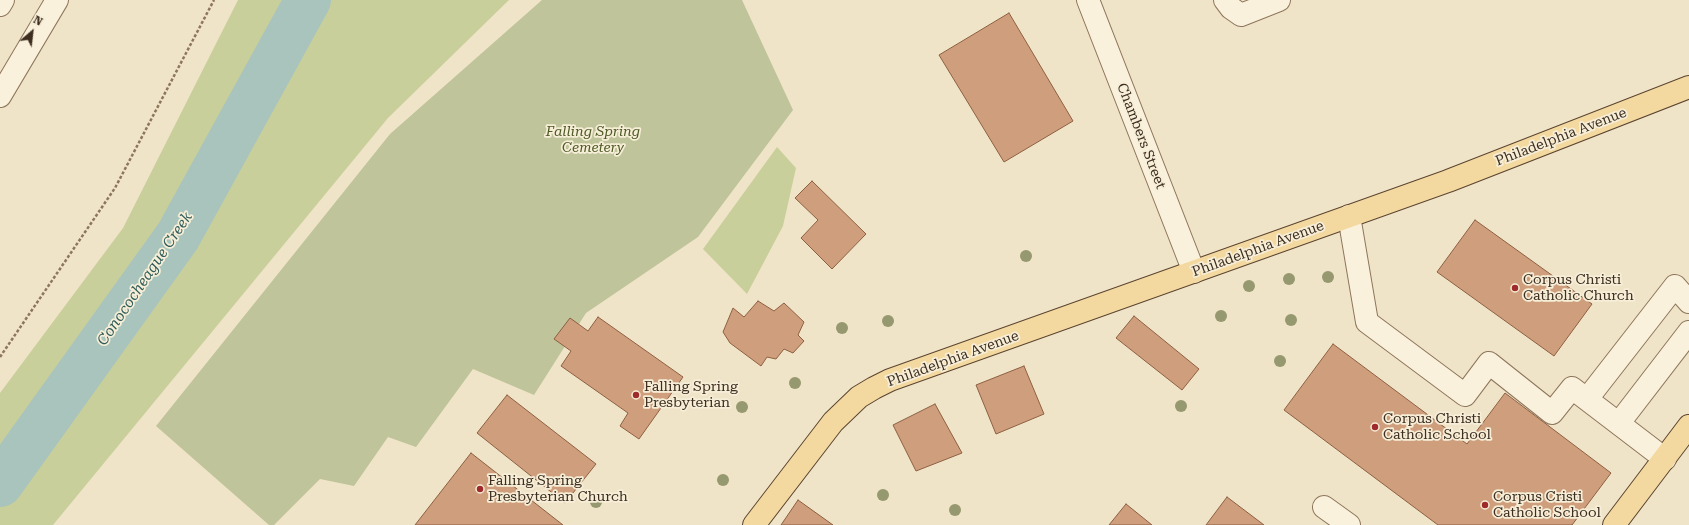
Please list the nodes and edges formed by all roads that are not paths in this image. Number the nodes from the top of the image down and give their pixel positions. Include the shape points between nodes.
1 (3, 0) edge
2 (57, 0) edge
3 (1088, 0) edge
4 (1225, 0) edge
5 (1279, 0) edge
6 (0, 5) edge
7 (1689, 87) edge
8 (0, 96) edge
9 (1349, 216) junction
10 (1194, 272) junction
11 (1689, 302) edge
12 (1689, 332) edge
13 (1587, 399) junction
14 (1619, 423) junction
15 (1689, 426) edge
16 (1665, 459) junction
17 (1324, 507) dead end
18 (754, 525) edge
19 (1349, 525) edge
20 (1614, 525) edge

1 - 6 street
2 - 8 street
3 - 10 street, Chambers Street
4 - 5 street via 1241,15
7 - 9 main road, Philadelphia Avenue via 1455,178
9 - 10 main road, Philadelphia Avenue
9 - 13 street via 1366,322 1465,395 1489,363 1552,413 1572,388
10 - 18 main road, Philadelphia Avenue via 890,380 859,397 834,422
11 - 13 street via 1675,286
12 - 14 street
13 - 14 street
14 - 16 street
15 - 16 main road
16 - 20 main road
17 - 19 street

